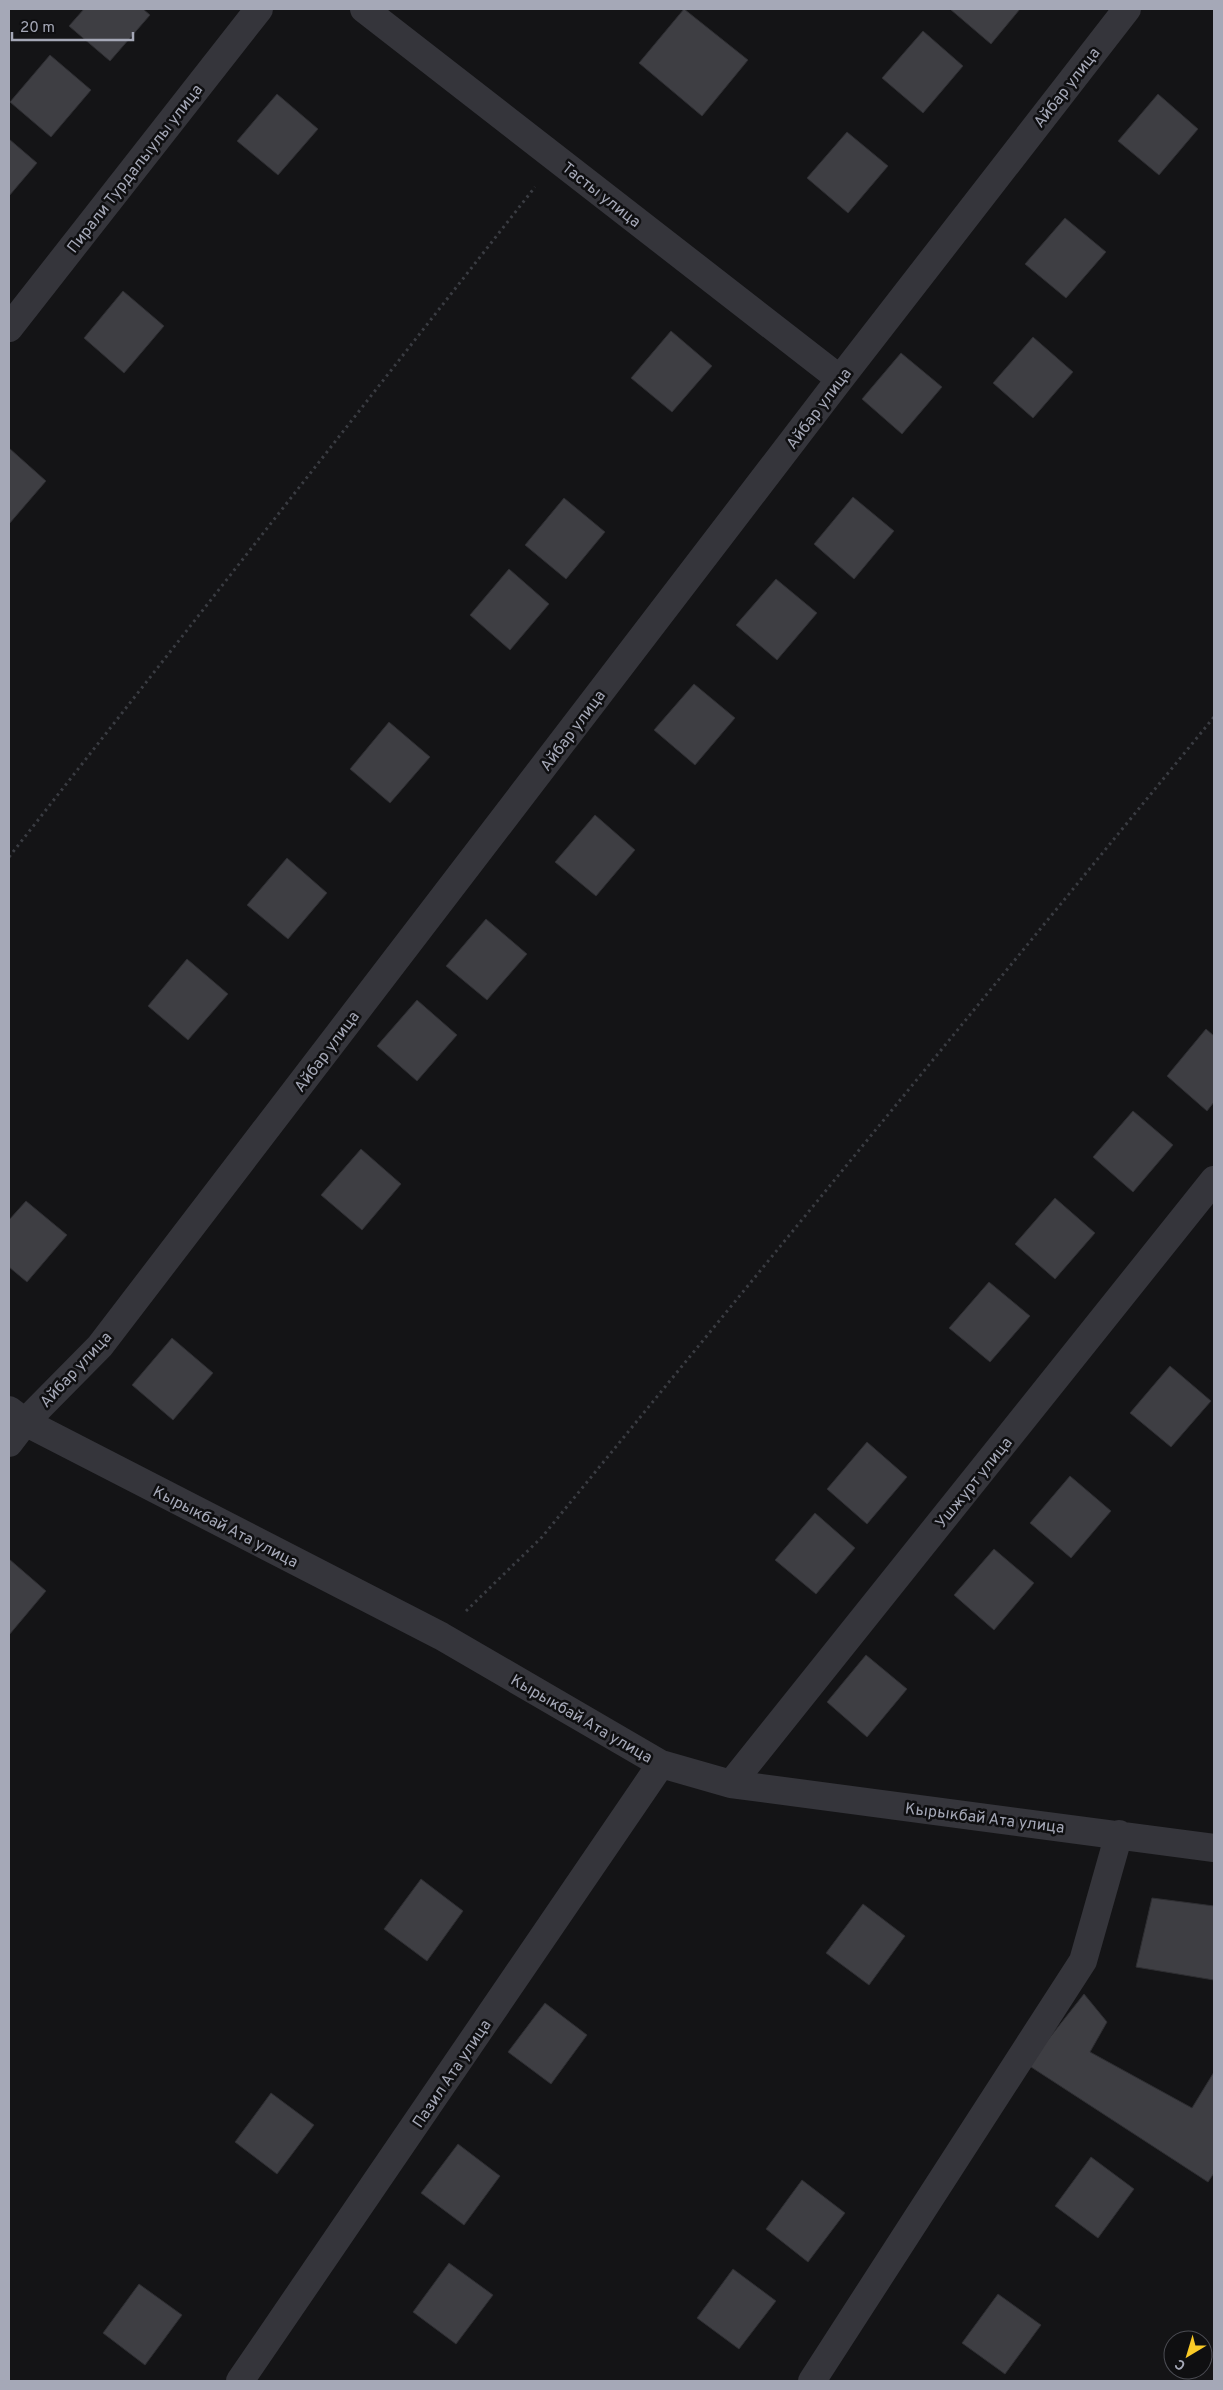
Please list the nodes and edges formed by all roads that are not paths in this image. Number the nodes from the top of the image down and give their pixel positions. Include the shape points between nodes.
1 (259, 9) edge
2 (364, 9) edge
3 (1126, 9) edge
4 (9, 328) edge
5 (840, 379) junction
6 (1214, 1180) edge
7 (14, 1425) edge
8 (661, 1764) junction
9 (731, 1784) junction
10 (1118, 1834) junction
11 (1214, 1848) edge
12 (240, 2381) edge
13 (812, 2381) edge

1 - 4 street, Пирали Турдалыулы улица
2 - 5 street, Тасты улица
3 - 5 street, Айбар улица
5 - 7 street, Айбар улица via 100,1346
6 - 9 street, Ушжурт улица
7 - 8 street, Кырыкбай Ата улица via 441,1636
8 - 9 street, Кырыкбай Ата улица
8 - 12 street, Пазил Ата улица
9 - 10 street, Кырыкбай Ата улица
10 - 11 street, Кырыкбай Ата улица
10 - 13 street via 1083,1961

